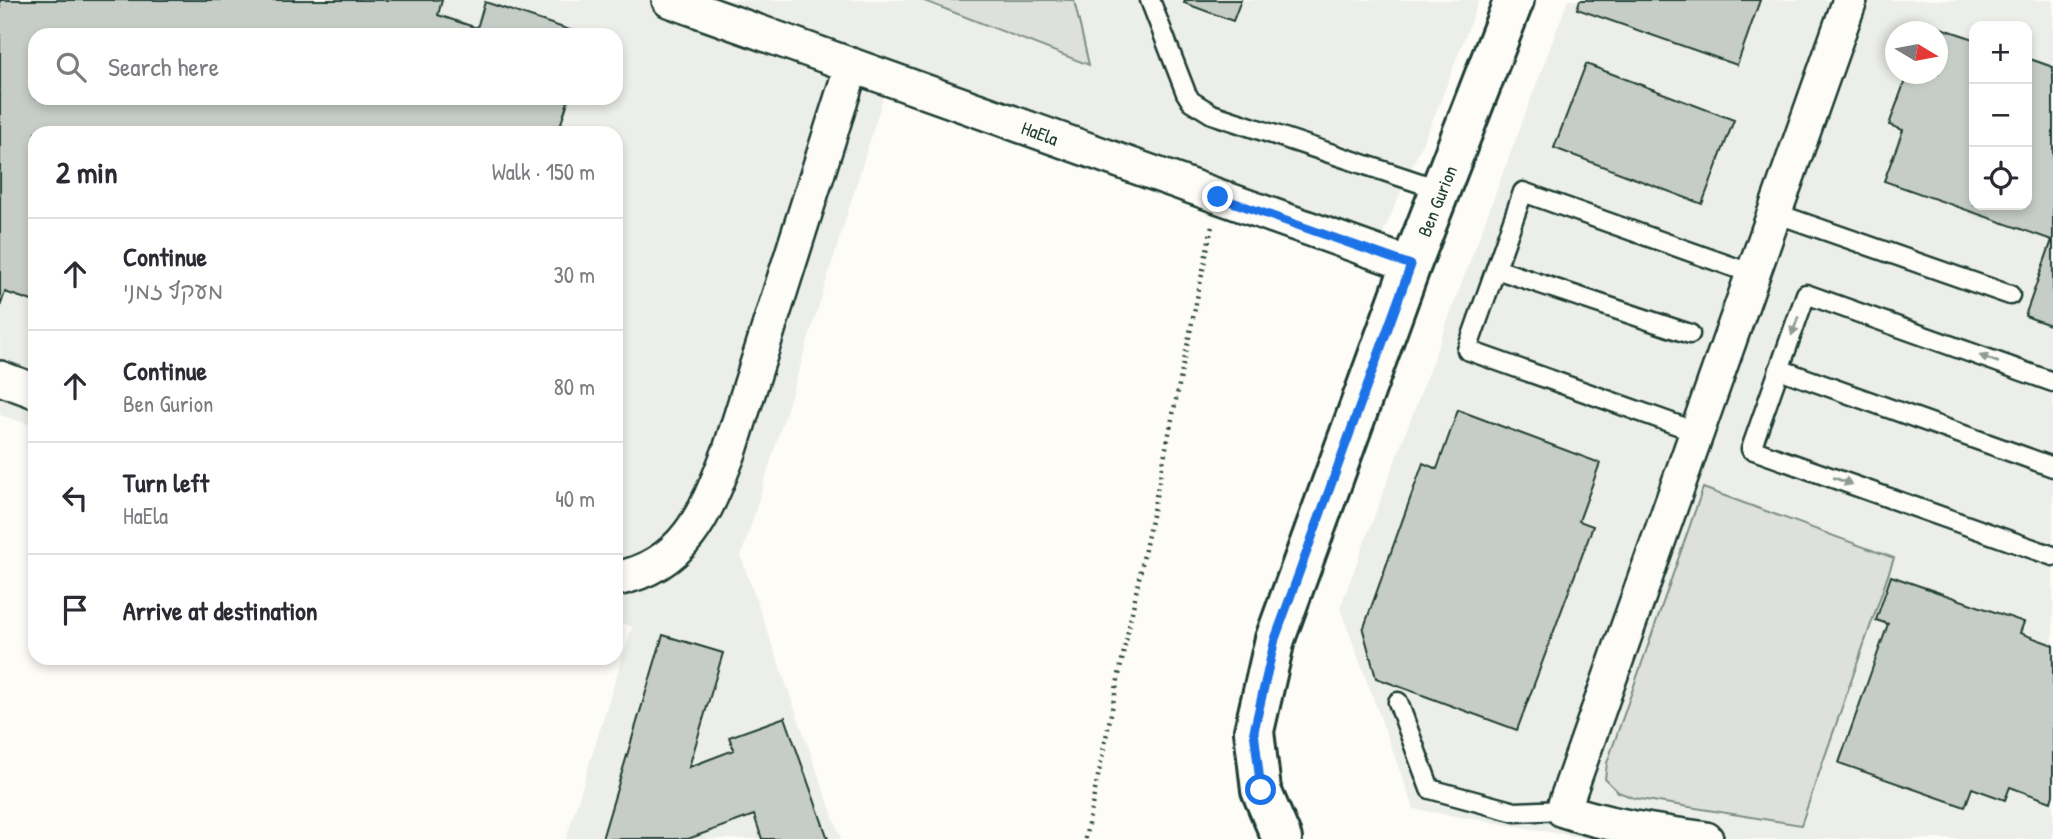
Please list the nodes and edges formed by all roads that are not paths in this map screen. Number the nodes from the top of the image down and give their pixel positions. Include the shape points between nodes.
1 (669, 0) edge
2 (1150, 0) edge
3 (1514, 0) edge
4 (1850, 0) edge
5 (852, 65) junction
6 (1441, 190) junction
7 (1775, 213) junction
8 (1411, 265) junction
9 (1496, 269) junction
10 (1753, 274) junction
11 (2010, 295) dead end
12 (1690, 334) dead end
13 (1779, 369) junction
14 (0, 377) edge
15 (2053, 382) edge
16 (28, 388) edge
17 (1697, 432) junction
18 (2053, 467) edge
19 (2053, 556) edge
20 (623, 578) edge
21 (1398, 702) dead end
22 (1563, 810) junction
23 (1282, 839) edge
24 (1706, 839) edge

1 - 5 street, HaEla
2 - 6 lane via 1191,101 1212,114
3 - 6 street, Ben Gurion
4 - 7 street
5 - 8 street, HaEla
5 - 20 street via 713,493 694,531 672,553 640,574
6 - 8 street, Ben Gurion
7 - 10 street
7 - 11 lane
8 - 23 street, Ben Gurion via 1275,639 1254,731 1261,790
9 - 10 lane via 1523,192
9 - 12 lane
9 - 17 lane via 1467,350
10 - 17 street
15 -> 13 lane via 1807,294
13 - 18 lane
13 -> 19 lane via 1751,449
14 - 16 street
17 - 22 street
21 - 22 lane via 1430,789 1515,812
22 - 24 street via 1622,827

